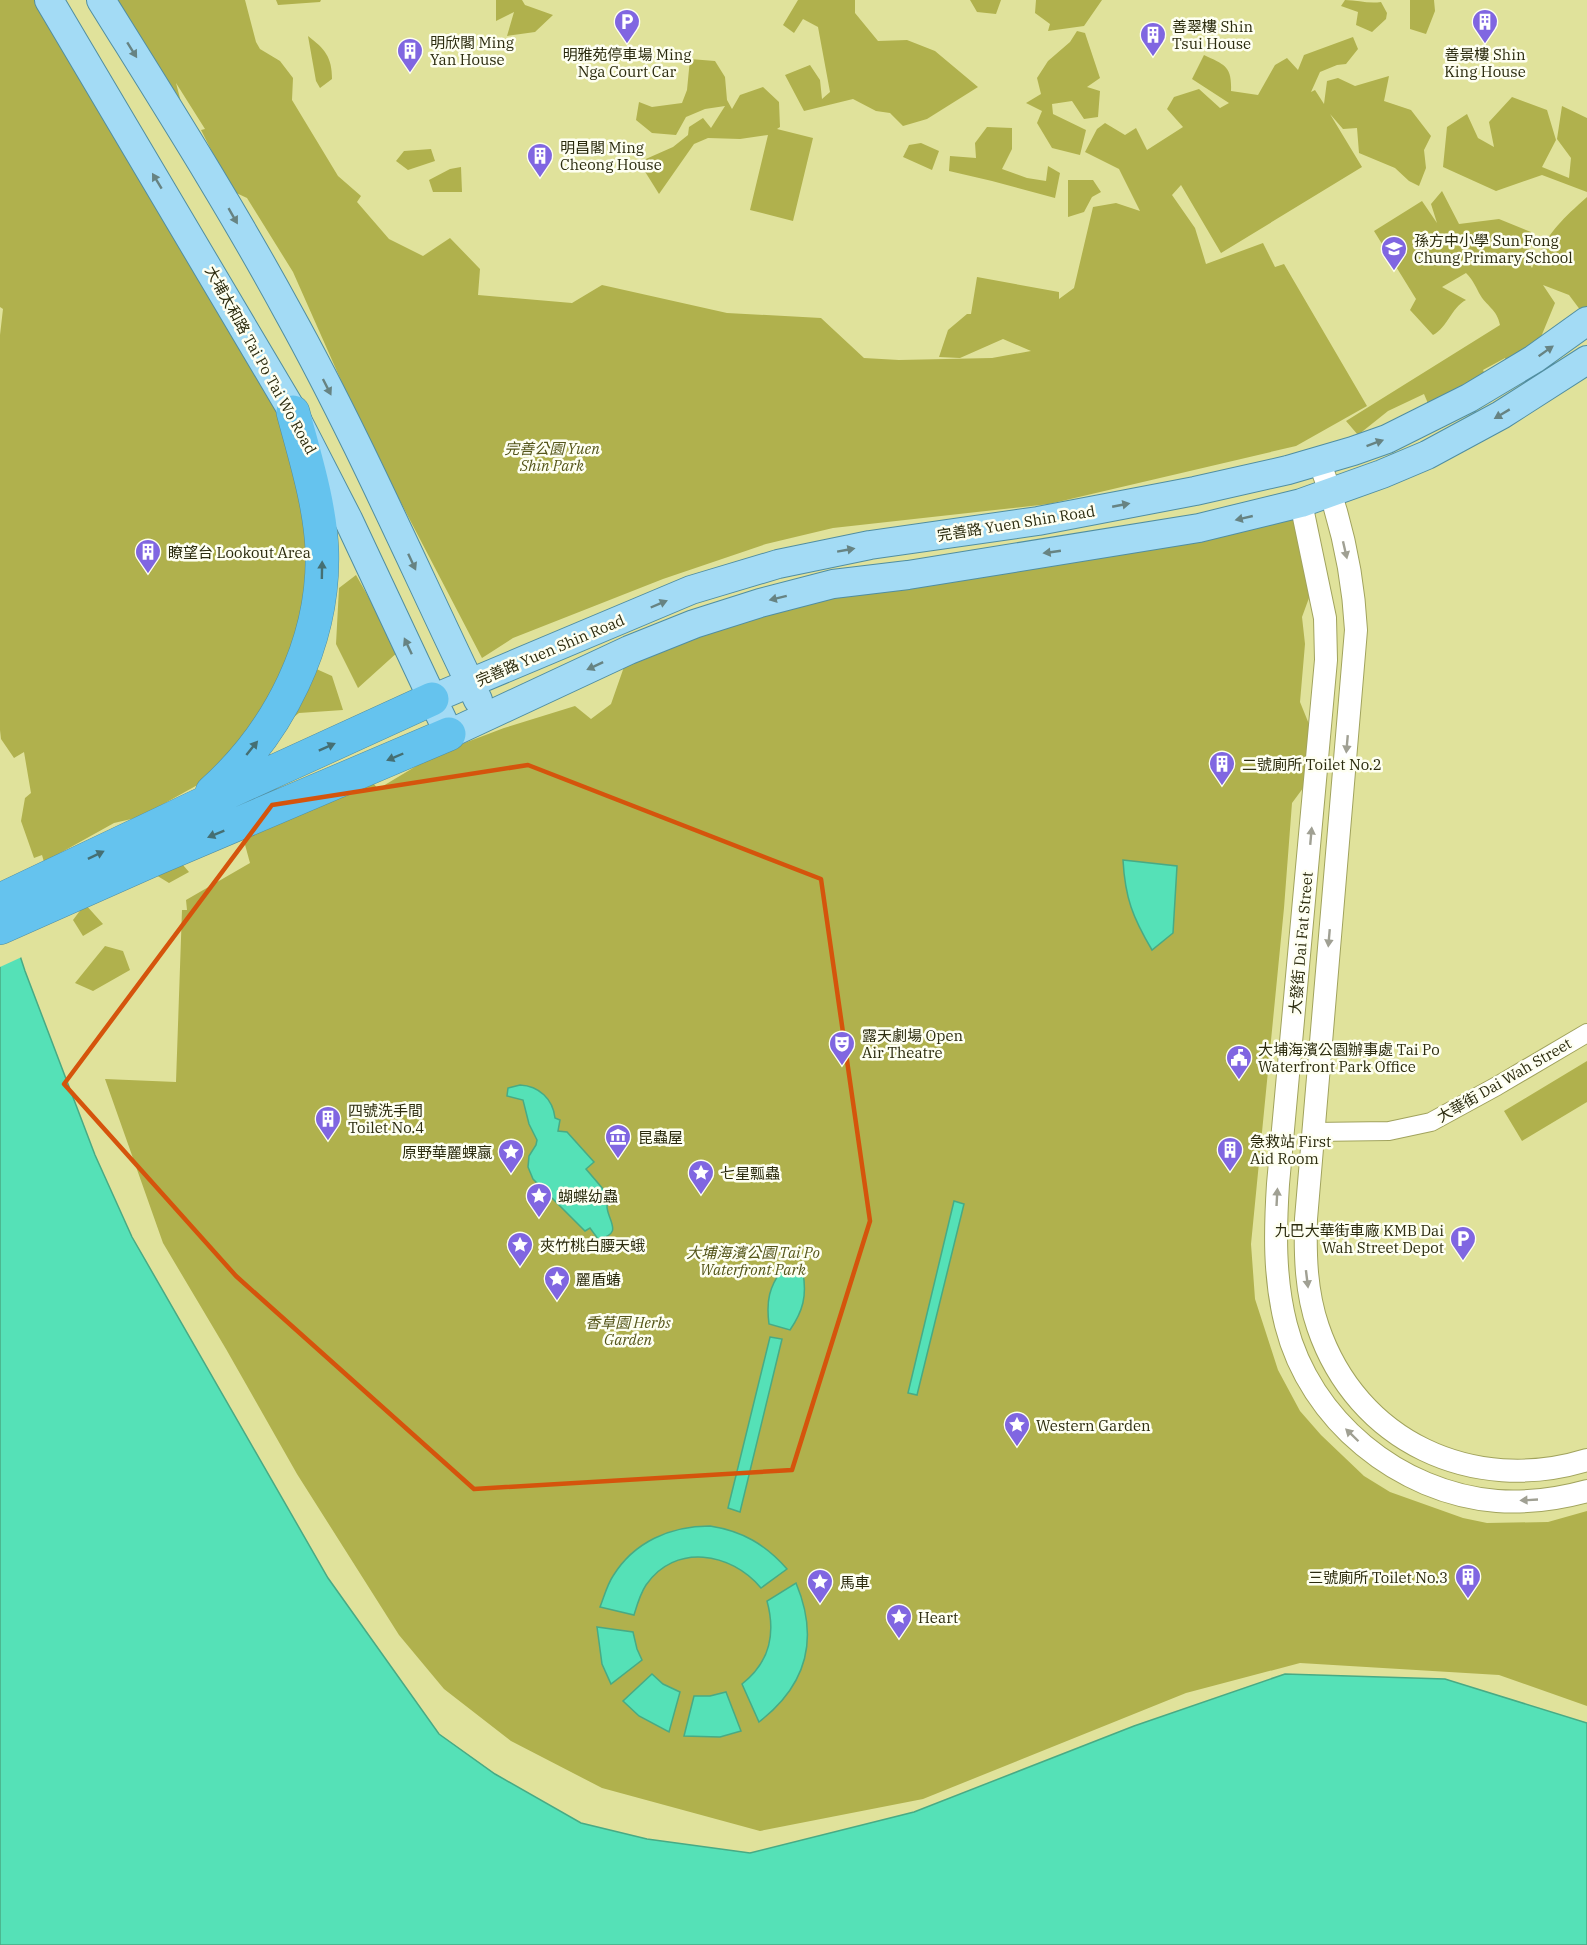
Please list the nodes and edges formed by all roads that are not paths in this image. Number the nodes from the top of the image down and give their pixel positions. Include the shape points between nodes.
1 (49, 0) edge
2 (101, 0) edge
3 (1587, 321) edge
4 (1587, 360) edge
5 (293, 412) junction
6 (1319, 461) junction
7 (1332, 493) junction
8 (1301, 503) junction
9 (470, 683) junction
10 (432, 699) junction
11 (485, 716) junction
12 (449, 734) junction
13 (198, 806) junction
14 (47, 893) junction
15 (0, 900) edge
16 (0, 928) edge
17 (1587, 1033) edge
18 (1313, 1132) junction
19 (1587, 1460) edge
20 (1587, 1491) edge

5 -> 1 main road, 大埔太和路 Tai Po Tai Wo Road
2 -> 9 main road via 200,159 288,312
6 -> 3 main road, 完善路 Yuen Shin Road via 1387,439 1434,417 1504,378
4 -> 7 main road, 完善路 Yuen Shin Road via 1465,436
10 -> 5 main road, 大埔太和路 Tai Po Tai Wo Road
13 -> 5 highway via 229,778 275,717 305,657 319,606 322,549 308,467
6 - 7 street, 大發街 Dai Fat Street
9 -> 6 main road, 完善路 Yuen Shin Road via 691,590 778,564 870,545 1049,519 1195,491
7 - 8 main road, 完善路 Yuen Shin Road
7 -> 18 street, 大發街 Dai Fat Street via 1353,583 1356,630
8 -> 11 main road, 完善路 Yuen Shin Road via 1175,533 833,584 760,603 630,650
20 -> 8 street, 大發街 Dai Fat Street via 1543,1500 1496,1501 1440,1489 1401,1471 1366,1448 1334,1416 1306,1375 1286,1325 1277,1267 1277,1196 1326,660 1325,618
9 - 10 main road, 完善路 Yuen Shin Road
9 - 11 main road
10 - 12 main road, 大埔太和路 Tai Po Tai Wo Road
13 -> 10 highway
11 - 12 main road, 完善路 Yuen Shin Road
12 -> 14 highway
14 -> 13 highway
14 - 15 highway
14 - 16 highway
17 - 18 street, 大華街 Dai Wah Street via 1431,1122 1389,1131
18 -> 19 street, 大發街 Dai Fat Street via 1305,1254 1311,1302 1335,1367 1360,1401 1404,1439 1456,1463 1522,1472

